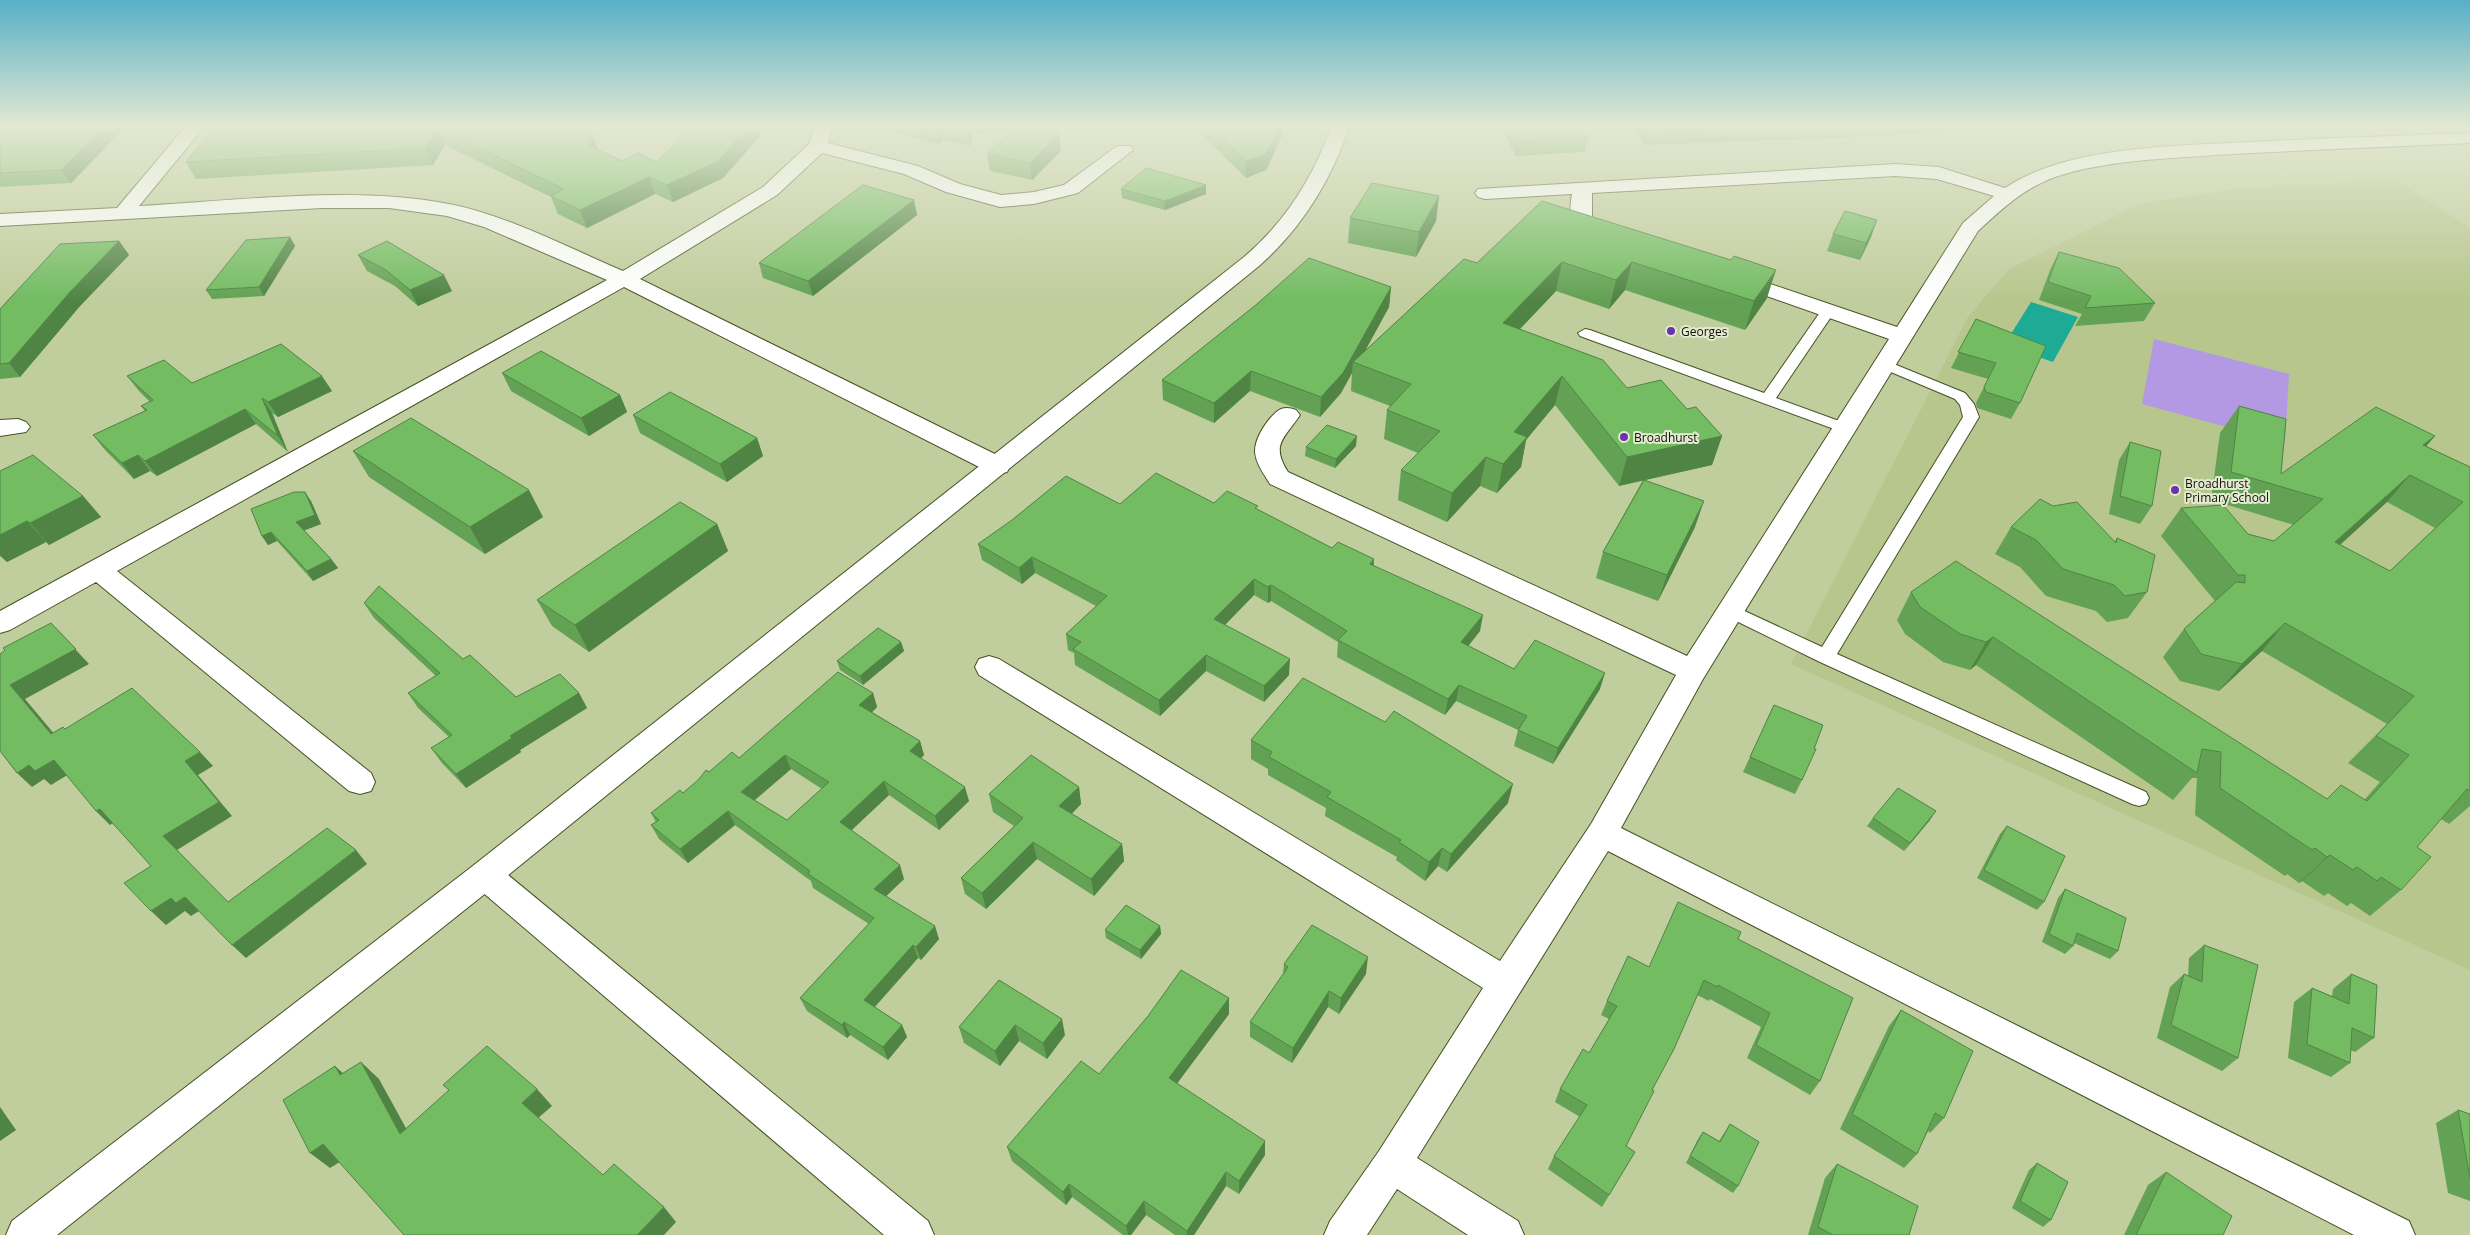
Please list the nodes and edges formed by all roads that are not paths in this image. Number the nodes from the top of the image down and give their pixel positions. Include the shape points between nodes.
1 (147, 185) edge
2 (777, 185) edge
3 (945, 185) edge
4 (1077, 185) edge
5 (1314, 185) edge
6 (1645, 185) edge
7 (1976, 185) edge
8 (2023, 185) edge
9 (1583, 188) junction
10 (1485, 193) dead end
11 (2006, 194) junction
12 (123, 213) junction
13 (0, 220) edge
14 (1627, 242) edge
15 (1718, 273) edge
16 (624, 279) junction
17 (1828, 311) junction
18 (1585, 333) dead end
19 (1902, 336) junction
20 (1884, 364) junction
21 (1768, 399) junction
22 (1288, 415) dead end
23 (1845, 428) junction
24 (998, 466) junction
25 (97, 569) junction
26 (1730, 611) junction
27 (0, 623) edge
28 (1826, 657) junction
29 (989, 667) dead end
30 (1693, 671) junction
31 (360, 782) dead end
32 (2139, 798) dead end
33 (1602, 833) junction
34 (485, 875) junction
35 (1505, 983) junction
36 (1392, 1164) junction
37 (26, 1235) edge
38 (914, 1235) edge
39 (1344, 1235) edge
40 (1504, 1235) edge
41 (2395, 1235) edge

1 - 12 street
2 - 16 street via 770,192
3 - 4 street via 1000,200 1034,198
5 - 24 street via 1275,239
6 - 9 street
7 - 11 street
8 - 11 street
9 - 10 street
9 - 14 street via 1579,212 1585,223
11 - 19 street via 1970,227
12 - 13 street
12 - 16 street via 322,202 398,203 449,210 491,223
15 - 17 street
16 - 24 street
16 - 25 street
17 - 19 street
17 - 21 lane
18 - 21 lane
19 - 20 street
20 - 23 street
20 - 28 lane via 1960,396 1972,417 1942,472
21 - 23 lane
22 - 30 street via 1269,436 1266,446 1267,456 1279,478
23 - 26 street
24 - 34 street
25 - 27 street
25 - 31 street
26 - 28 lane
26 - 30 street
28 - 32 lane
29 - 35 street
30 - 33 street
33 - 35 street
33 - 41 street
34 - 37 street
34 - 38 street
35 - 36 street
36 - 39 street
36 - 40 street

